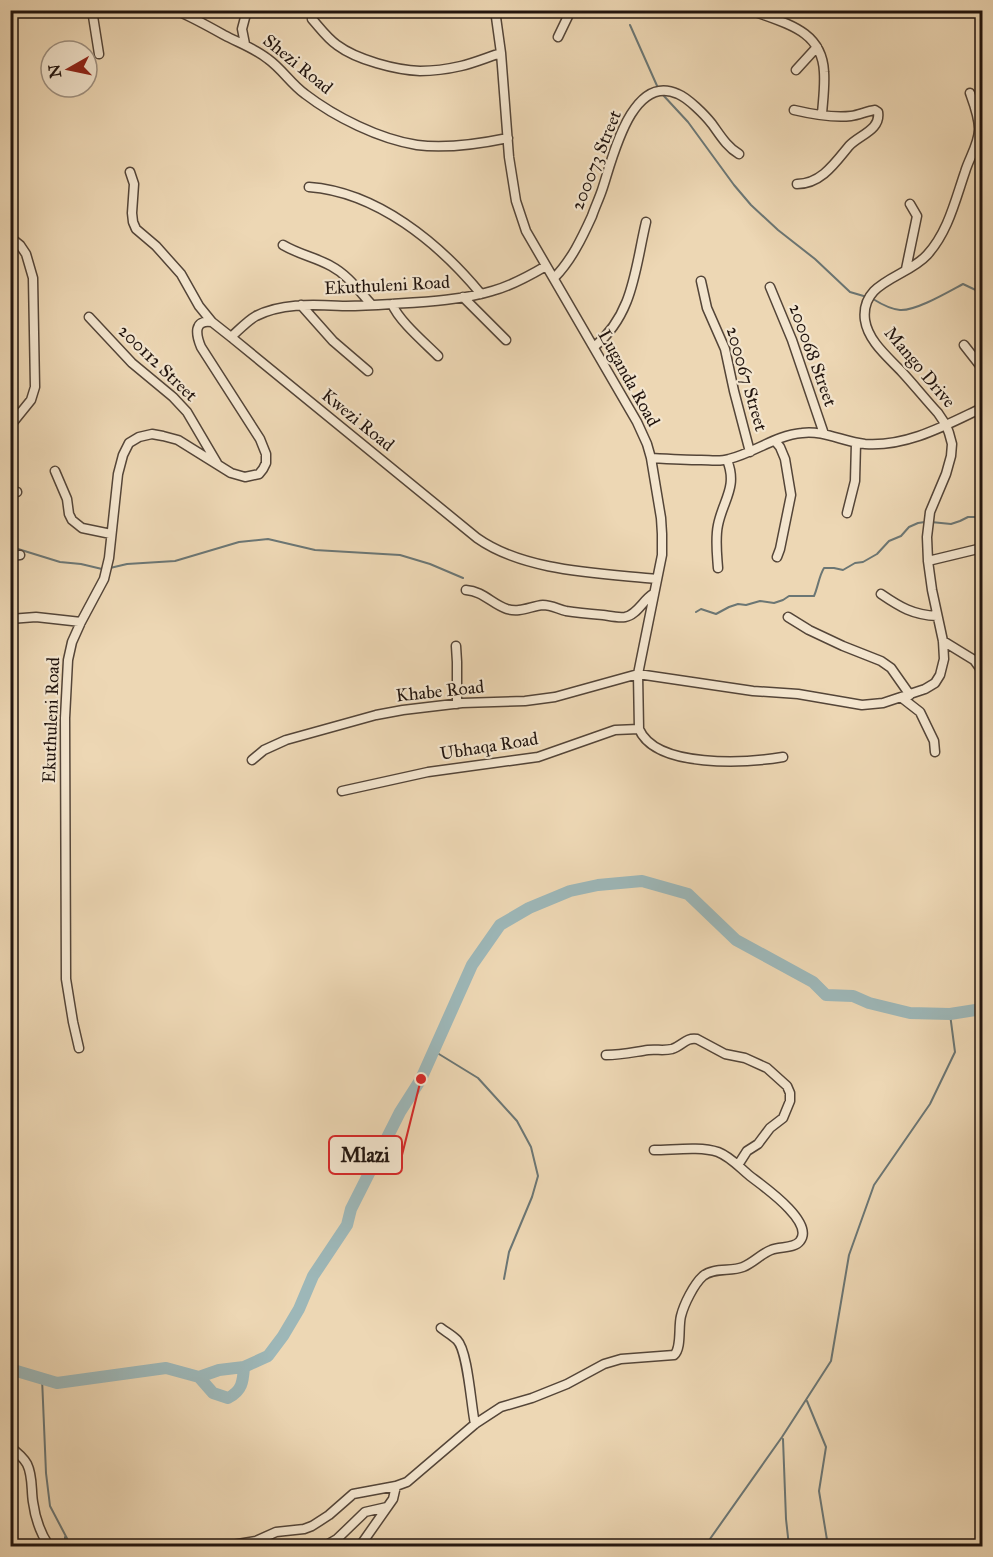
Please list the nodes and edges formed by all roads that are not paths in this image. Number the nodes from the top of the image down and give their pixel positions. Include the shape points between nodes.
1 (55, 10) edge
2 (92, 10) edge
3 (175, 10) edge
4 (247, 10) edge
5 (495, 10) edge
6 (571, 10) edge
7 (750, 10) edge
8 (16, 12) edge
9 (312, 19) dead end
10 (558, 37) dead end
11 (97, 39) edge
12 (245, 44) junction
13 (817, 47) junction
14 (501, 53) junction
15 (796, 70) dead end
16 (970, 93) dead end
17 (794, 110) dead end
18 (822, 114) junction
19 (508, 138) junction
20 (739, 154) dead end
21 (130, 172) dead end
22 (796, 184) dead end
23 (309, 187) dead end
24 (910, 204) dead end
25 (646, 222) dead end
26 (10, 237) edge
27 (284, 245) dead end
28 (546, 266) junction
29 (906, 269) junction
30 (554, 278) junction
31 (701, 281) dead end
32 (770, 287) dead end
33 (481, 294) junction
34 (463, 297) junction
35 (372, 304) junction
36 (392, 304) junction
37 (301, 305) junction
38 (89, 317) dead end
39 (212, 322) junction
40 (231, 337) junction
41 (506, 340) dead end
42 (964, 345) dead end
43 (594, 347) junction
44 (438, 356) dead end
45 (982, 368) edge
46 (368, 371) dead end
47 (982, 408) edge
48 (946, 425) junction
49 (10, 426) edge
50 (824, 434) junction
51 (775, 441) junction
52 (856, 443) junction
53 (750, 452) junction
54 (651, 458) junction
55 (727, 460) junction
56 (219, 466) junction
57 (55, 471) dead end
58 (847, 513) dead end
59 (111, 534) junction
60 (982, 548) edge
61 (777, 557) dead end
62 (928, 561) junction
63 (718, 568) dead end
64 (657, 579) junction
65 (466, 590) dead end
66 (653, 594) junction
67 (881, 594) dead end
68 (937, 616) junction
69 (788, 617) dead end
70 (10, 619) edge
71 (81, 622) junction
72 (943, 641) junction
73 (456, 646) dead end
74 (982, 671) edge
75 (638, 674) junction
76 (906, 697) junction
77 (457, 704) junction
78 (639, 729) junction
79 (934, 752) dead end
80 (783, 757) dead end
81 (252, 760) dead end
82 (342, 791) dead end
83 (79, 1048) dead end
84 (606, 1055) dead end
85 (654, 1150) dead end
86 (738, 1165) junction
87 (441, 1328) dead end
88 (475, 1424) junction
89 (10, 1447) edge
90 (396, 1486) junction
91 (387, 1507) junction
92 (49, 1546) edge
93 (163, 1546) edge
94 (198, 1546) edge
95 (226, 1546) edge
96 (325, 1546) edge
97 (360, 1546) edge

1 - 8 street
2 - 11 street
3 - 12 street, Shezi Road
4 - 12 street via 242,29
5 - 14 street, Luganda Road
6 - 10 street
7 - 13 street via 800,30
9 - 14 street via 349,53 402,68 420,71 463,66
12 - 19 street, Shezi Road via 270,60 321,105 354,124 391,138 417,145 444,146
13 - 15 street
13 - 18 street via 824,70
14 - 19 street, Luganda Road
16 - 29 street, Mango Drive via 979,129 959,194 936,244 918,263
17 - 18 street
18 - 22 street via 849,116 875,110 879,120 828,170 812,182
19 - 28 street, Luganda Road via 516,201 526,231
20 - 30 street, 200073 Street via 677,93 650,94 642,99 626,122 591,217 572,255
21 - 39 street, Kwezi Road via 136,229 181,274
23 - 33 street via 338,192 385,210 448,258
24 - 29 street via 917,216
25 - 43 street via 626,305 605,339
26 - 49 street via 26,254 33,278 35,387 31,400
27 - 35 street via 342,273
28 - 30 street, Luganda Road
28 - 33 street, Ekuthuleni Road
29 - 48 street, Mango Drive via 872,291 865,319 872,338
30 - 43 street, Luganda Road
31 - 53 street, 200067 Street via 724,349
32 - 50 street, 200068 Street
33 - 34 street, Ekuthuleni Road
34 - 36 street, Ekuthuleni Road
34 - 41 street
35 - 36 street, Ekuthuleni Road
35 - 37 street, Ekuthuleni Road
36 - 44 street via 401,319
37 - 40 street, Ekuthuleni Road via 255,316
37 - 46 street via 333,341
38 - 56 street, 200112 Street via 132,363 187,412
39 - 40 street, Kwezi Road
39 - 56 street, Ekuthuleni Road via 200,324 197,338 266,454 263,469 252,477
40 - 64 street, Kwezi Road via 489,546 539,564
42 - 45 street
43 - 54 street, Luganda Road via 637,422
47 - 48 street
48 - 52 street via 898,441
48 - 62 street, Mango Drive via 951,456 927,523
50 - 51 street via 802,433
50 - 52 street
51 - 53 street
51 - 61 street via 783,451 791,495
52 - 58 street via 855,480
53 - 55 street
54 - 55 street
54 - 64 street, Luganda Road via 661,518 662,555
55 - 63 street via 730,487 718,525
56 - 59 street, Ekuthuleni Road via 178,440 163,436 152,434 129,443 118,474
57 - 59 street via 72,520 82,528
59 - 71 street, Ekuthuleni Road via 104,579
60 - 62 street
62 - 68 street, Mango Drive
64 - 66 street, Luganda Road
65 - 66 street via 482,594 509,610 542,605 620,617 634,614
66 - 75 street, Luganda Road
67 - 68 street via 914,613
68 - 72 street, Mango Drive
69 - 76 street via 881,661 891,668
70 - 71 street via 36,617
71 - 83 street, Ekuthuleni Road via 68,660 65,729 66,979
72 - 74 street via 974,660
72 - 76 street, Mango Drive via 940,675 930,686
73 - 77 street
75 - 76 street, Mango Drive via 862,705
75 - 77 street, Khabe Road via 555,697
75 - 78 street, Luganda Road
76 - 79 street via 920,712 934,741
77 - 81 street, Khabe Road via 403,710 347,723 273,745
78 - 80 street via 657,748 689,758 724,762
78 - 82 street, Ubhaqa Road via 615,730 538,757 428,772
84 - 86 street via 670,1050 693,1038 757,1063 778,1076 790,1093 783,1118 747,1151
85 - 86 street via 714,1151
86 - 88 street via 792,1211 801,1227 801,1240 742,1267 704,1275 686,1301 677,1353 612,1361 567,1384 501,1407
87 - 88 street via 461,1346
88 - 90 street via 412,1478
89 - 92 street via 27,1464 35,1511
90 - 91 street
90 - 95 street via 353,1494 312,1526
91 - 96 street via 365,1512
91 - 97 street
93 - 94 street

